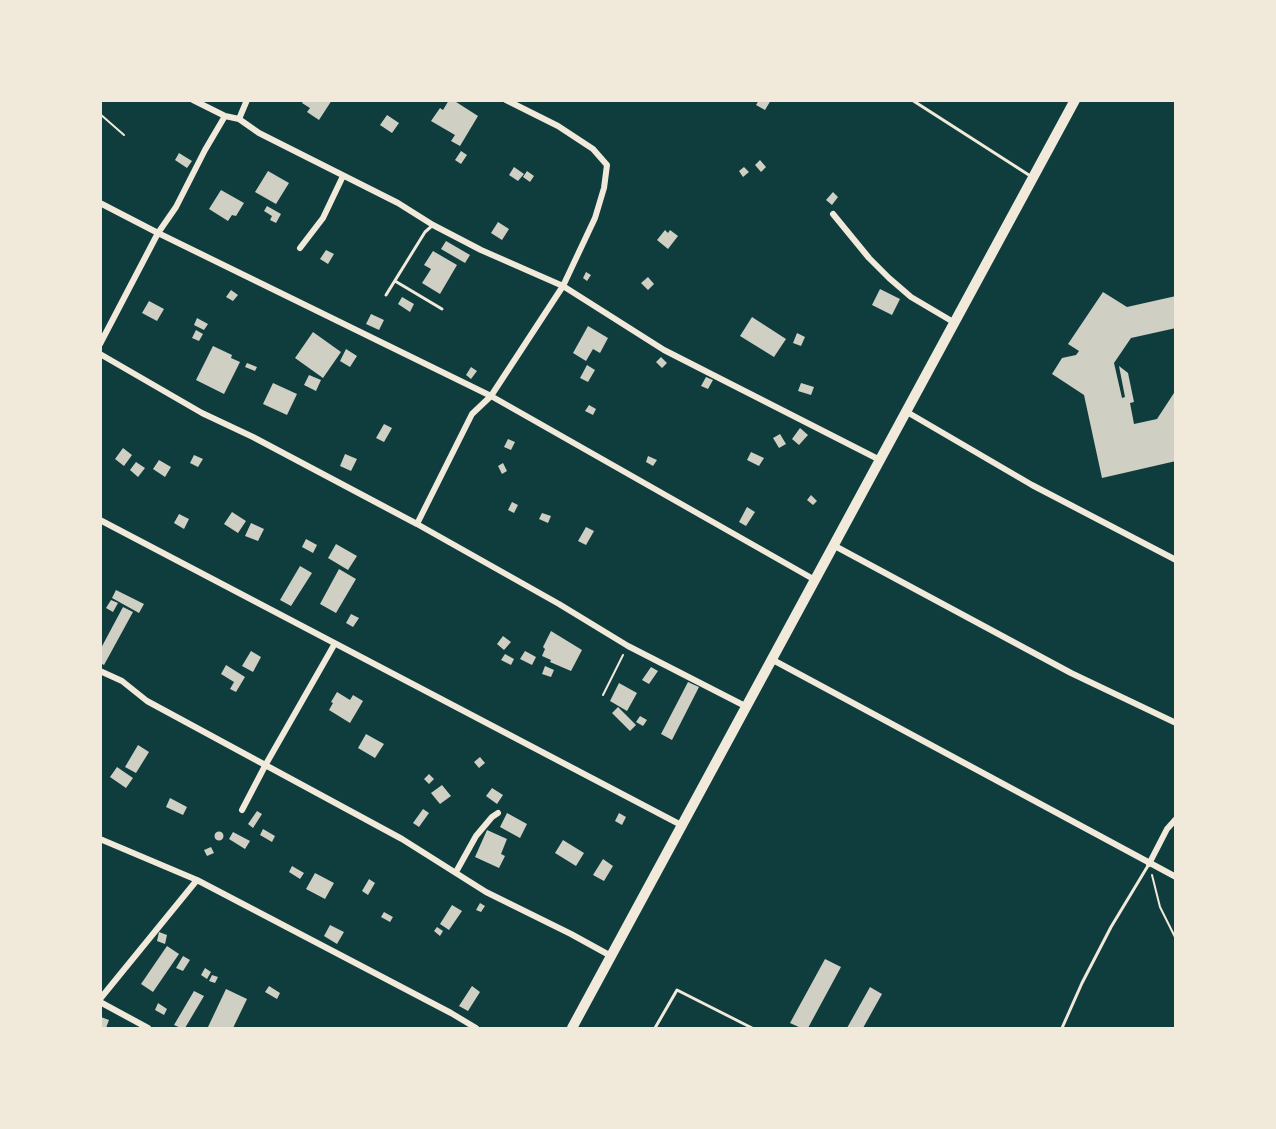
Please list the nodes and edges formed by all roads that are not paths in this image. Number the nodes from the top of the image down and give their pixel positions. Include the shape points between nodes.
1 (193, 100) edge
2 (247, 100) edge
3 (506, 100) edge
4 (912, 100) edge
5 (1075, 100) edge
6 (225, 116) junction
7 (239, 119) junction
8 (343, 176) junction
9 (1033, 178) junction
10 (100, 203) edge
11 (833, 214) dead end
12 (433, 225) junction
13 (158, 233) junction
14 (300, 248) dead end
15 (395, 281) junction
16 (562, 286) junction
17 (386, 295) dead end
18 (442, 309) dead end
19 (955, 323) junction
20 (100, 344) edge
21 (100, 354) edge
22 (490, 396) junction
23 (907, 412) junction
24 (880, 460) junction
25 (100, 520) edge
26 (417, 524) junction
27 (833, 545) junction
28 (1176, 560) edge
29 (815, 580) junction
30 (334, 645) junction
31 (772, 660) junction
32 (100, 671) edge
33 (747, 706) junction
34 (1176, 723) edge
35 (266, 764) junction
36 (242, 810) dead end
37 (498, 813) dead end
38 (1176, 819) edge
39 (683, 826) junction
40 (100, 838) edge
41 (1149, 864) junction
42 (456, 872) junction
43 (1176, 877) edge
44 (197, 880) junction
45 (611, 956) junction
46 (100, 1000) edge
47 (575, 1028) edge
48 (148, 1029) edge
49 (476, 1029) edge
50 (655, 1029) edge
51 (752, 1029) edge
52 (1062, 1029) edge

1 - 6 street
2 - 7 street
3 - 16 street via 558,126 593,149 607,165 595,218
4 - 9 lane
5 - 9 highway
6 - 7 street
6 - 13 street
7 - 8 street
8 - 12 street
8 - 14 street via 323,218
9 - 19 highway
10 - 13 street
11 - 19 street via 888,278
12 - 15 lane
12 - 16 street
13 - 20 street
13 - 22 street
15 - 17 lane
15 - 18 lane
16 - 22 street
16 - 24 street via 664,350
19 - 23 highway
21 - 26 street via 202,413
22 - 26 street via 472,414
22 - 29 street
23 - 24 highway
23 - 28 street via 1032,485
24 - 27 highway
25 - 30 street
26 - 33 street via 628,646
27 - 29 highway
27 - 34 street via 1071,673
29 - 31 highway
30 - 35 street
30 - 39 street
31 - 33 highway
31 - 41 street
32 - 35 street via 122,681 147,701
33 - 39 highway
35 - 36 street
35 - 42 street
37 - 42 street via 476,836
38 - 41 street
39 - 45 highway
40 - 44 street
41 - 43 street
41 - 52 lane via 1111,927
42 - 45 street via 506,903
44 - 46 street
44 - 49 street
45 - 47 highway
46 - 48 street
50 - 51 lane via 677,990

